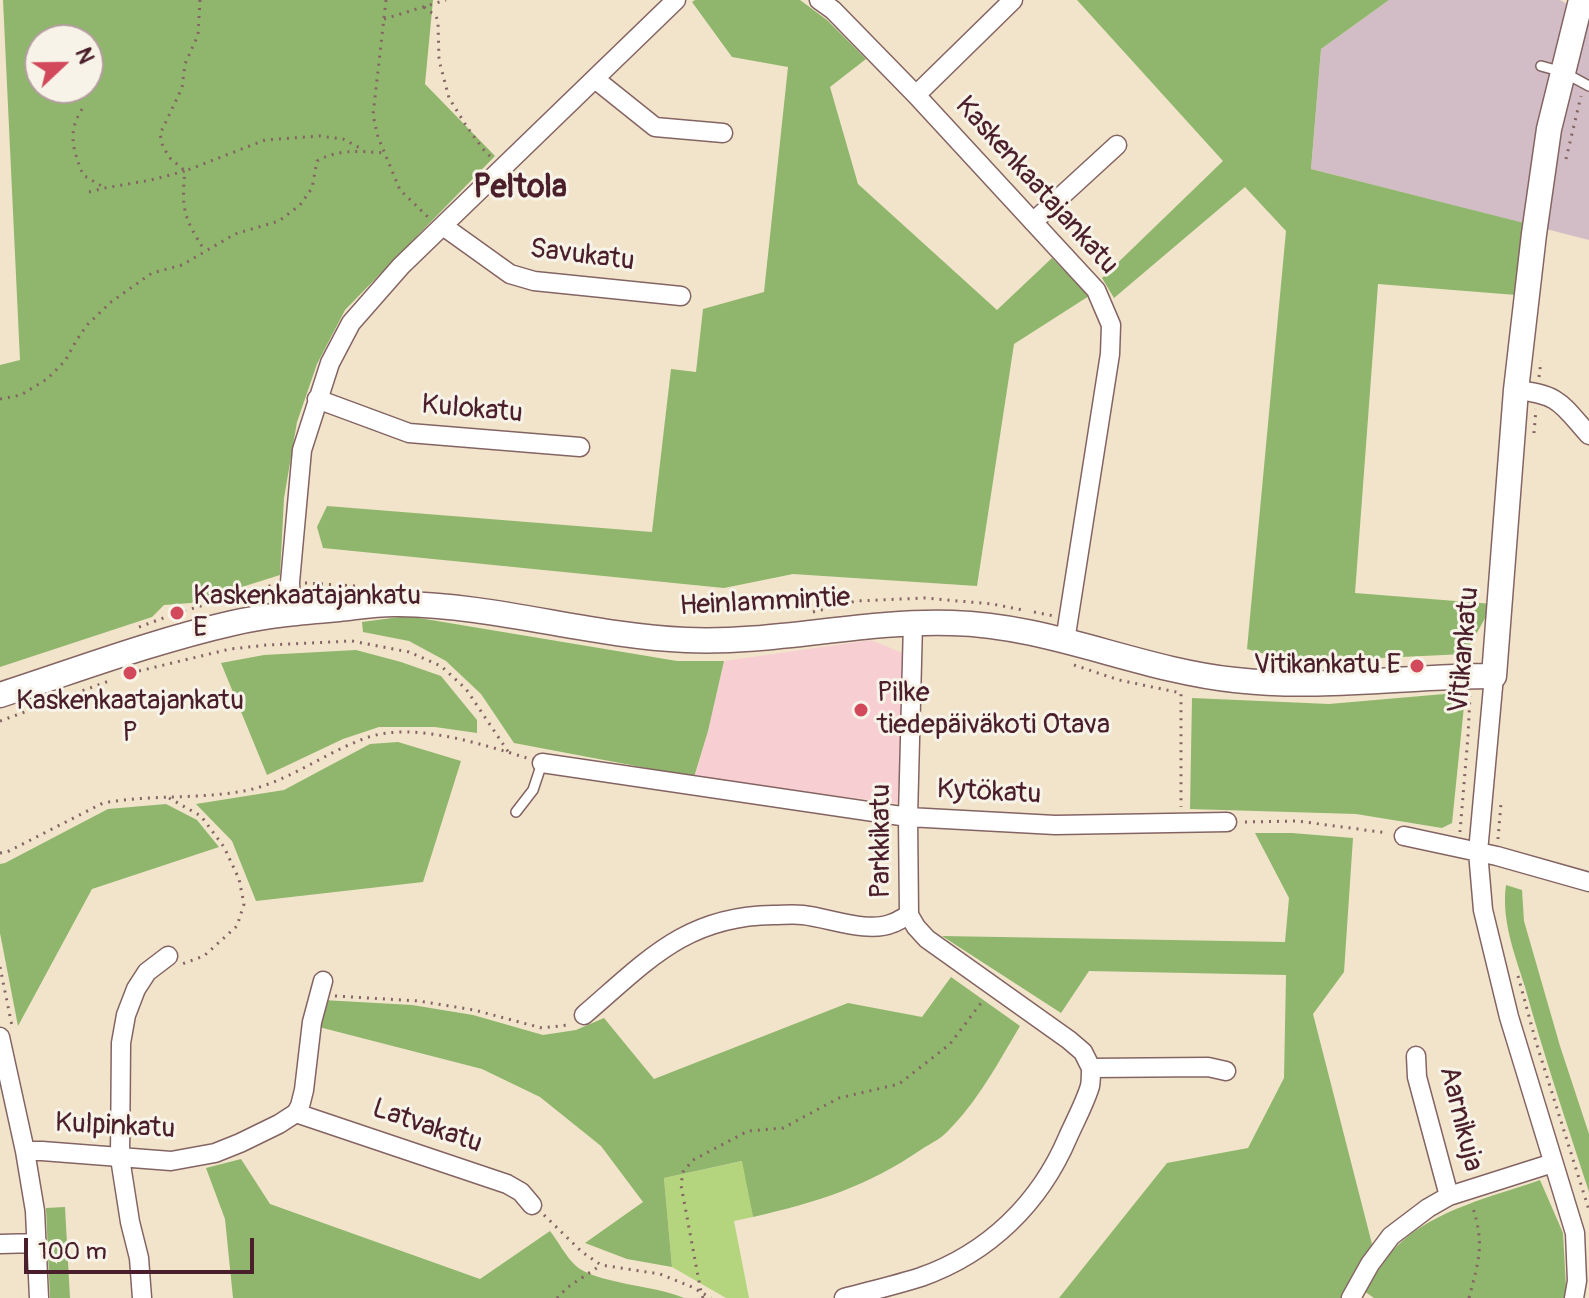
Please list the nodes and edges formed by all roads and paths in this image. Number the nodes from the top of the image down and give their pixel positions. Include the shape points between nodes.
1 (200, 0) edge
2 (386, 0) edge
3 (446, 0) edge
4 (676, 0) edge
5 (819, 0) edge
6 (1013, 0) edge
7 (1581, 0) edge
8 (424, 7) junction
9 (384, 19) junction
10 (1570, 77) edge
11 (595, 79) junction
12 (916, 95) junction
13 (82, 109) dead end
14 (723, 133) dead end
15 (1117, 145) dead end
16 (367, 152) junction
17 (384, 153) junction
18 (1566, 160) dead end
19 (506, 165) junction
20 (185, 171) junction
21 (105, 188) junction
22 (89, 192) dead end
23 (1033, 222) junction
24 (443, 226) junction
25 (206, 251) junction
26 (681, 296) dead end
27 (1541, 361) dead end
28 (1527, 391) junction
29 (0, 399) edge
30 (317, 399) junction
31 (1589, 435) edge
32 (1533, 438) dead end
33 (580, 447) dead end
34 (291, 613) junction
35 (913, 623) junction
36 (1064, 651) junction
37 (130, 673) dead end
38 (1494, 676) junction
39 (117, 678) dead end
40 (0, 695) edge
41 (0, 721) edge
42 (509, 753) junction
43 (542, 763) junction
44 (168, 797) junction
45 (1501, 798) dead end
46 (516, 812) dead end
47 (908, 817) junction
48 (1227, 822) joint
49 (1181, 823) junction
50 (1404, 836) joint
51 (1478, 852) junction
52 (0, 853) edge
53 (1497, 856) junction
54 (1589, 882) edge
55 (909, 915) junction
56 (168, 956) joint
57 (1516, 970) dead end
58 (994, 986) junction
59 (321, 988) joint
60 (584, 1015) joint
61 (0, 1037) edge
62 (1416, 1056) dead end
63 (1091, 1068) junction
64 (1226, 1071) dead end
65 (296, 1113) junction
66 (25, 1151) junction
67 (120, 1158) junction
68 (1553, 1163) junction
69 (1458, 1193) junction
70 (532, 1205) joint
71 (1589, 1210) edge
72 (37, 1243) junction
73 (0, 1244) edge
74 (601, 1265) junction
75 (701, 1292) junction
76 (39, 1298) edge
77 (142, 1298) edge
78 (557, 1298) edge
79 (703, 1298) edge
80 (711, 1298) edge
81 (844, 1298) edge
82 (1351, 1298) edge
83 (1469, 1298) edge
84 (1574, 1298) edge

1 - 20 path via 198,35 185,64 182,88 160,134 170,158
2 - 9 path
3 - 8 path
4 - 11 street
5 - 12 street, Kaskenkaatajankatu
6 - 12 street
7 - 10 street, Vitikankatu
8 - 9 path
8 - 19 path via 438,22 439,60 449,98 486,153
9 - 17 path via 373,115
10 - 18 path
10 - 28 street, Vitikankatu via 1549,129 1534,234
11 - 14 street via 655,127
11 - 19 street
12 - 23 street, Kaskenkaatajankatu
13 - 21 path via 72,146 83,175
15 - 23 street
16 - 17 path
16 - 20 path via 343,139 320,136 265,140
16 - 25 path via 330,154 317,161 312,188 300,205 279,221 235,234
17 - 24 path via 400,190 425,217
19 - 24 street
20 - 21 path
20 - 25 path via 182,200 189,226
21 - 22 path
23 - 36 street, Kaskenkaatajankatu via 1096,290 1111,325
24 - 26 street, Savukatu via 510,274
24 - 30 street via 351,323
25 - 29 path via 152,273 111,302 47,379 21,395
27 - 28 path
28 - 31 street via 1561,402
28 - 32 path
28 - 38 street, Vitikankatu
30 - 33 street, Kulokatu via 409,433
30 - 34 street via 302,450
34 - 35 street, Heinlammintie via 397,603 686,640
34 - 40 street, Heinlammintie via 176,637
35 - 36 street, Heinlammintie via 1024,631
35 - 47 street, Parkkikatu
36 - 38 street, Heinlammintie via 1280,683
36 - 49 path via 1119,680 1181,693
37 - 42 path via 267,645 352,641 409,652 441,666 466,689
38 - 51 street, Vitikankatu
39 - 41 path
42 - 43 path
42 - 44 path via 444,736 395,731 367,738 253,789
43 - 46 lane via 533,790
43 - 47 street, Kytökatu
44 - 52 path via 103,803
44 - 56 path via 201,816 224,847 244,904 237,926 204,956 182,964
45 - 53 path
47 - 49 street, Kytökatu via 1055,825
47 - 55 street, Parkkikatu
48 - 49 street, Kytökatu
48 - 50 path via 1297,821
50 - 51 street
51 - 53 street
51 - 68 street, Vitikankatu via 1483,910
53 - 54 street
55 - 58 street, Parkkikatu via 927,939
55 - 60 street via 877,927 801,914 721,920 659,951
56 - 67 street via 147,972 126,1015
57 - 71 path
58 - 63 street, Parkkikatu via 1069,1040
58 - 75 path via 950,1044 899,1084 839,1098 783,1128 748,1131 693,1160 681,1185
59 - 60 path via 474,1010 542,1028 568,1025
59 - 65 street
61 - 66 street
62 - 69 street, Aarnikuja via 1417,1077
63 - 64 street
63 - 81 street via 1090,1086 1059,1159 1010,1224 948,1266
65 - 67 street, Kulpinkatu via 215,1153 171,1161
65 - 70 street, Latvakatu via 507,1184
66 - 67 street, Kulpinkatu
66 - 72 street
67 - 77 street
68 - 69 street
68 - 84 street, Vitikankatu via 1575,1233
69 - 82 street via 1391,1236
69 - 83 path via 1478,1225 1481,1254
70 - 74 path
72 - 73 street
72 - 76 street
74 - 75 path via 660,1274
74 - 78 path
75 - 79 path
75 - 80 path

